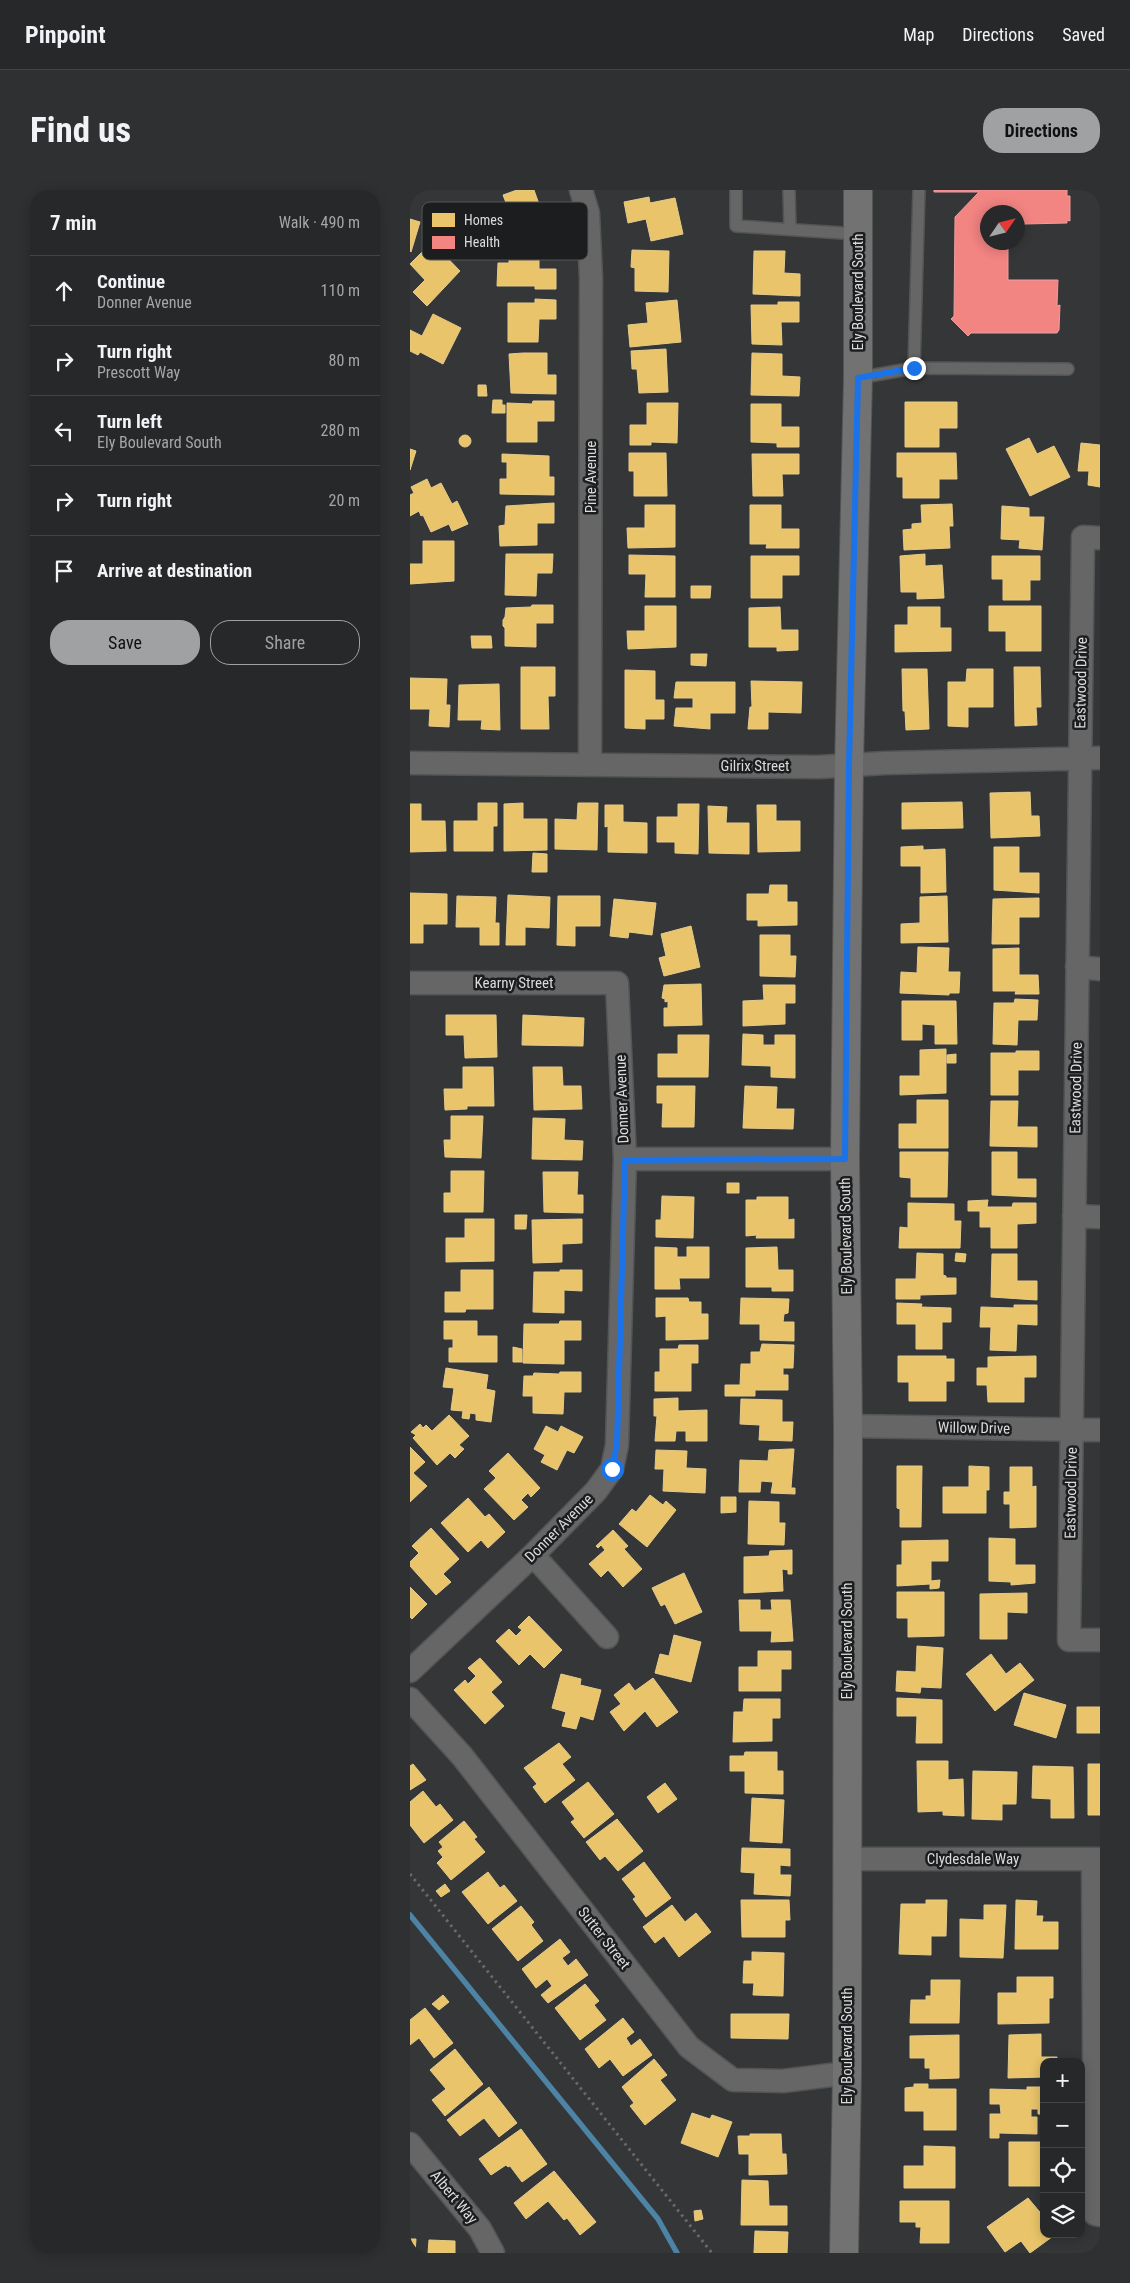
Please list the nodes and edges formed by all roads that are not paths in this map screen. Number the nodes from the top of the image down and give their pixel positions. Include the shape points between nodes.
1 (581, 190) edge
2 (736, 190) edge
3 (789, 190) edge
4 (858, 190) edge
5 (919, 190) edge
6 (585, 202) edge
7 (588, 213) edge
8 (790, 230) junction
9 (858, 234) junction
10 (914, 368) junction
11 (1068, 369) dead end
12 (858, 378) junction
13 (1091, 537) edge
14 (1090, 758) edge
15 (410, 764) edge
16 (590, 765) junction
17 (849, 765) junction
18 (1077, 967) junction
19 (1100, 969) edge
20 (410, 983) edge
21 (617, 984) joint
22 (845, 1159) junction
23 (625, 1160) junction
24 (1074, 1216) junction
25 (1100, 1217) edge
26 (848, 1426) junction
27 (1071, 1430) junction
28 (1100, 1430) edge
29 (532, 1555) junction
30 (607, 1637) dead end
31 (1100, 1640) edge
32 (410, 1670) edge
33 (410, 1699) edge
34 (846, 1859) junction
35 (1097, 1859) edge
36 (847, 2073) junction
37 (410, 2144) edge
38 (1100, 2215) edge
39 (493, 2253) edge
40 (844, 2253) edge

1 - 6 street, Pine Avenue
2 - 8 lane via 736,226
3 - 8 lane
4 - 9 main road, Ely Boulevard South
5 - 10 lane
7 - 16 street, Pine Avenue via 591,278
8 - 9 lane
9 - 12 main road, Ely Boulevard South
10 - 11 lane
10 - 12 lane
12 - 17 main road, Ely Boulevard South
13 - 14 street, Eastwood Drive
14 - 17 street, Gilrix Street
14 - 18 street, Eastwood Drive
15 - 16 street, Gilrix Street
16 - 17 street, Gilrix Street
17 - 22 main road, Ely Boulevard South
18 - 19 street
18 - 24 street, Eastwood Drive
20 - 21 street, Kearny Street
21 - 23 street, Donner Avenue
22 - 23 street
22 - 26 main road, Ely Boulevard South
23 - 29 street, Donner Avenue via 617,1444 612,1469 596,1491
24 - 25 street
24 - 27 street, Eastwood Drive
26 - 27 street, Willow Drive
26 - 34 main road, Ely Boulevard South
27 - 28 street, Willow Drive
27 - 31 street, Eastwood Drive via 1069,1640
29 - 30 street
29 - 32 street, Donner Avenue
33 - 36 street, Sutter Street via 462,1756 690,2047 733,2080 782,2082
34 - 35 street, Clydesdale Way
34 - 36 main road, Ely Boulevard South
35 - 38 street via 1095,2214
36 - 40 main road, Ely Boulevard South
37 - 39 street, Albert Way via 480,2229

